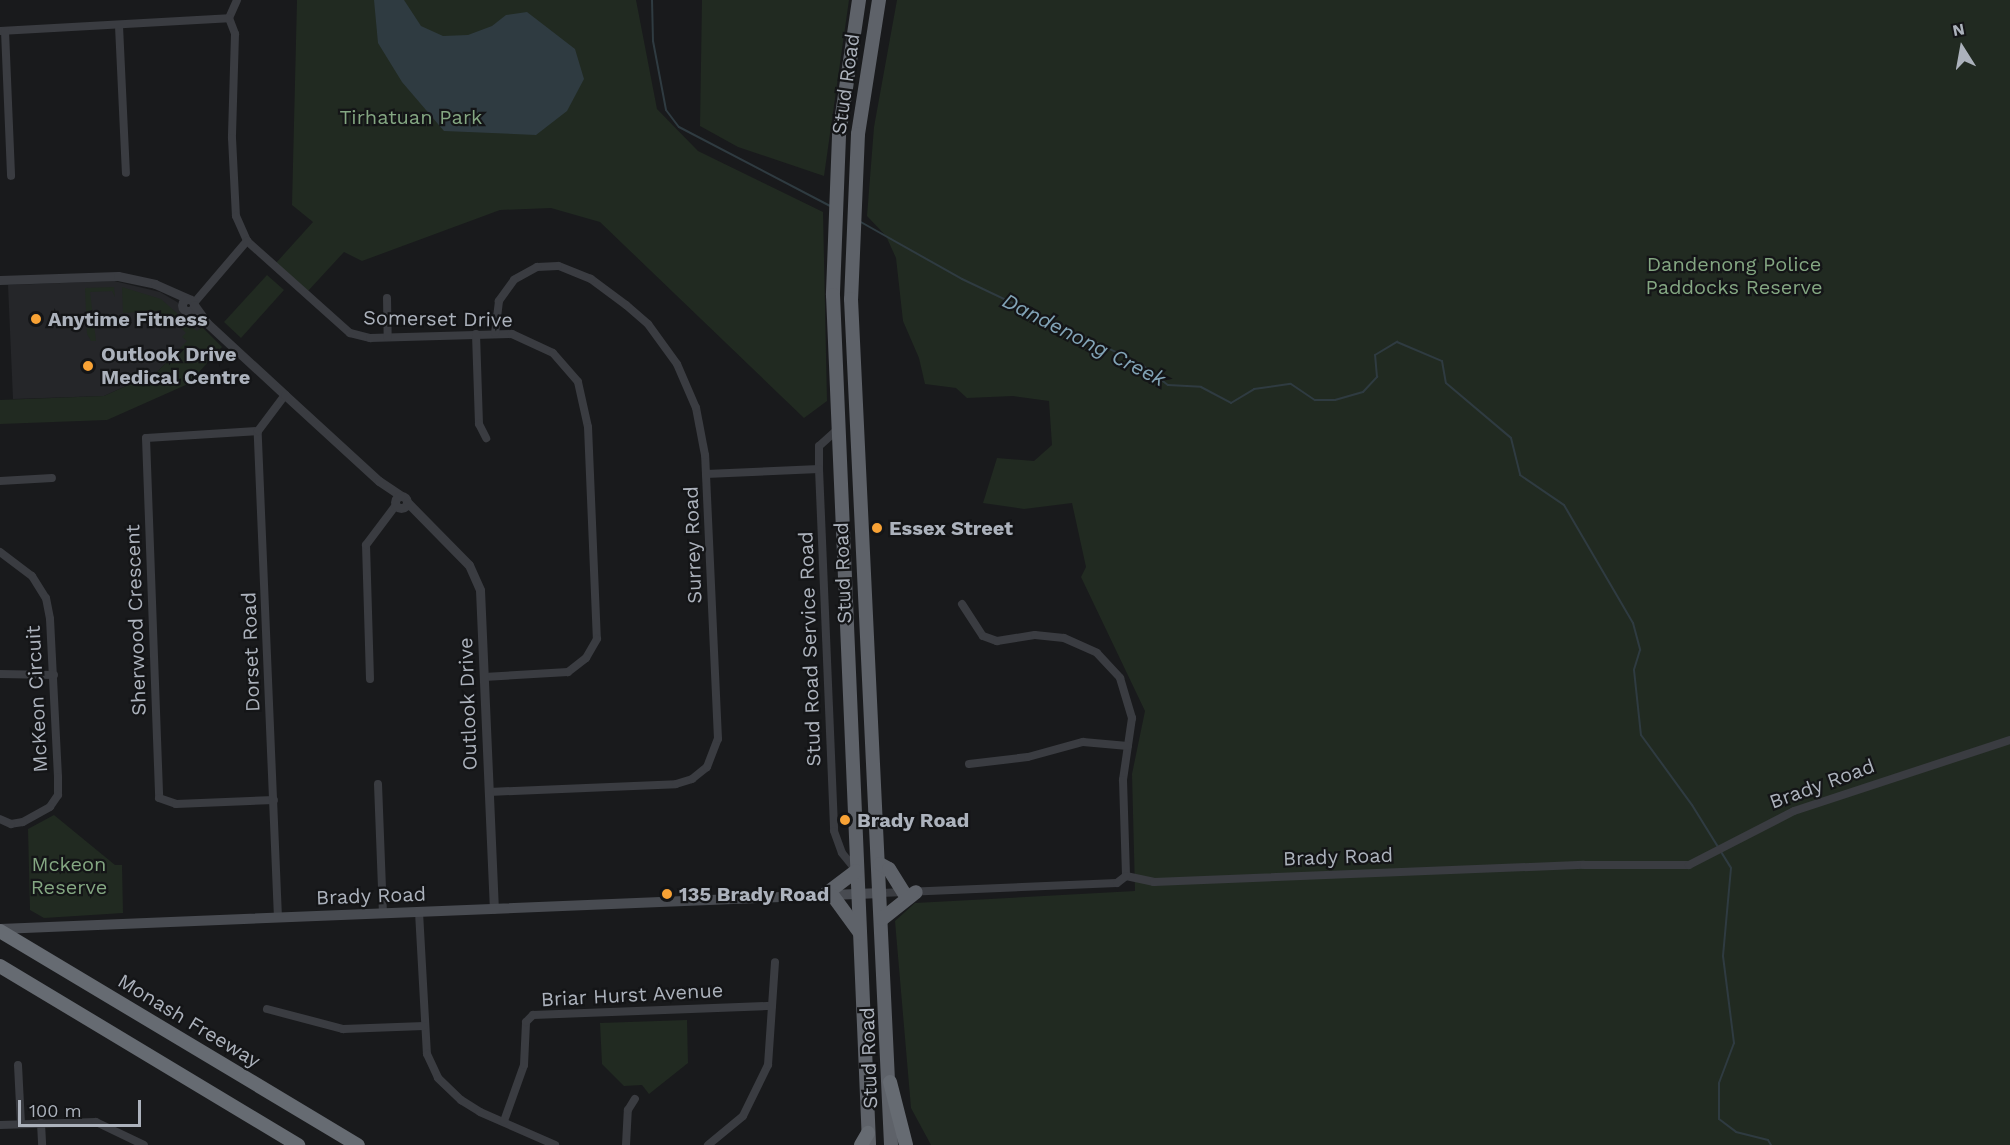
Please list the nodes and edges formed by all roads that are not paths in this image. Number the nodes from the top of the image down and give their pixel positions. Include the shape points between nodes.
1 (237, 0) edge
2 (859, 0) edge
3 (879, 0) edge
4 (229, 18) junction
5 (119, 26) junction
6 (3, 31) edge
7 (126, 173) dead end
8 (11, 176) dead end
9 (247, 241) junction
10 (0, 280) edge
11 (387, 298) dead end
12 (190, 304) junction
13 (495, 333) junction
14 (476, 334) junction
15 (388, 337) junction
16 (285, 395) junction
17 (838, 429) junction
18 (258, 431) junction
19 (486, 438) dead end
20 (819, 469) junction
21 (706, 474) junction
22 (52, 478) dead end
23 (0, 481) edge
24 (400, 503) junction
25 (0, 552) edge
26 (962, 604) dead end
27 (0, 674) edge
28 (54, 675) junction
29 (484, 677) junction
30 (370, 679) dead end
31 (2010, 740) edge
32 (1128, 746) junction
33 (969, 764) dead end
34 (378, 784) dead end
35 (489, 792) junction
36 (274, 800) junction
37 (0, 819) edge
38 (880, 864) junction
39 (856, 871) junction
40 (1126, 876) junction
41 (910, 892) junction
42 (857, 894) junction
43 (881, 894) junction
44 (828, 896) junction
45 (494, 909) junction
46 (418, 912) junction
47 (383, 913) junction
48 (278, 918) junction
49 (882, 920) junction
50 (0, 930) edge
51 (860, 933) junction
52 (775, 962) dead end
53 (0, 966) edge
54 (772, 1006) junction
55 (267, 1009) dead end
56 (424, 1026) junction
57 (18, 1065) dead end
58 (890, 1082) junction
59 (635, 1099) dead end
60 (504, 1121) junction
61 (41, 1123) junction
62 (21, 1124) junction
63 (0, 1125) edge
64 (333, 1130) junction
65 (866, 1141) edge
66 (42, 1145) edge
67 (144, 1145) edge
68 (298, 1145) edge
69 (358, 1145) edge
70 (364, 1145) edge
71 (555, 1145) edge
72 (626, 1145) edge
73 (708, 1145) edge
74 (891, 1145) edge
75 (906, 1145) edge

1 - 4 street
2 - 17 highway, Stud Road via 835,183
3 - 38 highway, Stud Road via 858,134 852,245 865,633
4 - 5 street
4 - 9 street, Somerset Drive via 235,34 232,138 236,216
5 - 6 street
5 - 7 street
6 - 8 street
9 - 12 street
9 - 15 street, Somerset Drive via 350,333
10 - 12 street, Outlook Drive via 118,276 168,290
11 - 15 street
12 - 16 street, Outlook Drive
13 - 14 street, Somerset Drive
13 - 21 street, Surrey Road via 503,293 530,270 565,268 606,289 648,324 685,380 702,431
13 - 29 street, Somerset Drive via 534,342 554,353 570,370 582,393 588,427 598,631 591,653 568,672
14 - 15 street, Somerset Drive
14 - 19 street via 479,424
16 - 18 street
16 - 24 street, Outlook Drive
17 - 20 street, Stud Road Service Road via 819,446
17 - 39 highway, Stud Road
18 - 36 street, Dorset Road
18 - 36 street, Sherwood Crescent via 146,438 159,798 176,804
20 - 21 street
20 - 39 street, Stud Road Service Road via 834,831 842,853
21 - 35 street, Surrey Road via 718,739 707,767 692,779 676,784
22 - 23 street
24 - 29 street, Outlook Drive via 469,565 477,579
24 - 30 street via 366,545
25 - 28 street, McKeon Circuit via 32,576 46,598
26 - 32 street via 976,631 988,638 1003,641 1052,635 1075,642 1101,657 1118,674 1129,696 1132,718
27 - 28 street
28 - 37 street, McKeon Circuit via 58,795 50,807 23,822 11,824
29 - 35 street, Outlook Drive
31 - 40 street, Brady Road via 1794,812 1700,861 1677,866 1584,865 1154,882
32 - 33 street via 1090,741 1019,759
32 - 40 street via 1123,789
34 - 47 street
35 - 45 street, Outlook Drive
36 - 48 street, Dorset Road
38 - 41 highway
38 - 43 highway, Stud Road
39 - 42 highway, Stud Road
39 - 44 highway
40 - 41 street, Brady Road via 1117,883
41 - 43 street, Brady Road
41 - 49 highway
42 - 43 main road, Brady Road
42 - 44 main road, Brady Road
42 - 51 highway, Stud Road
43 - 49 highway, Stud Road
44 - 45 main road, Brady Road
44 - 51 highway
45 - 46 main road, Brady Road
46 - 47 main road, Brady Road
46 - 56 street
47 - 48 main road, Brady Road
48 - 50 main road, Brady Road
49 - 58 highway, Stud Road
50 - 64 highway, Monash Freeway
51 - 65 highway, Stud Road
52 - 54 street
53 - 68 highway
54 - 60 street, Briar Hurst Avenue via 533,1014 526,1022 524,1065
54 - 73 street via 768,1065 759,1089 743,1116
55 - 56 street via 343,1029
56 - 60 street via 427,1054 438,1078 461,1100
57 - 62 street
58 - 74 highway, Stud Road
58 - 75 highway
59 - 72 street via 628,1110
60 - 71 street
61 - 62 street
61 - 66 street
61 - 67 street via 96,1122
62 - 63 street
64 - 69 highway, Monash Freeway
64 - 70 highway

